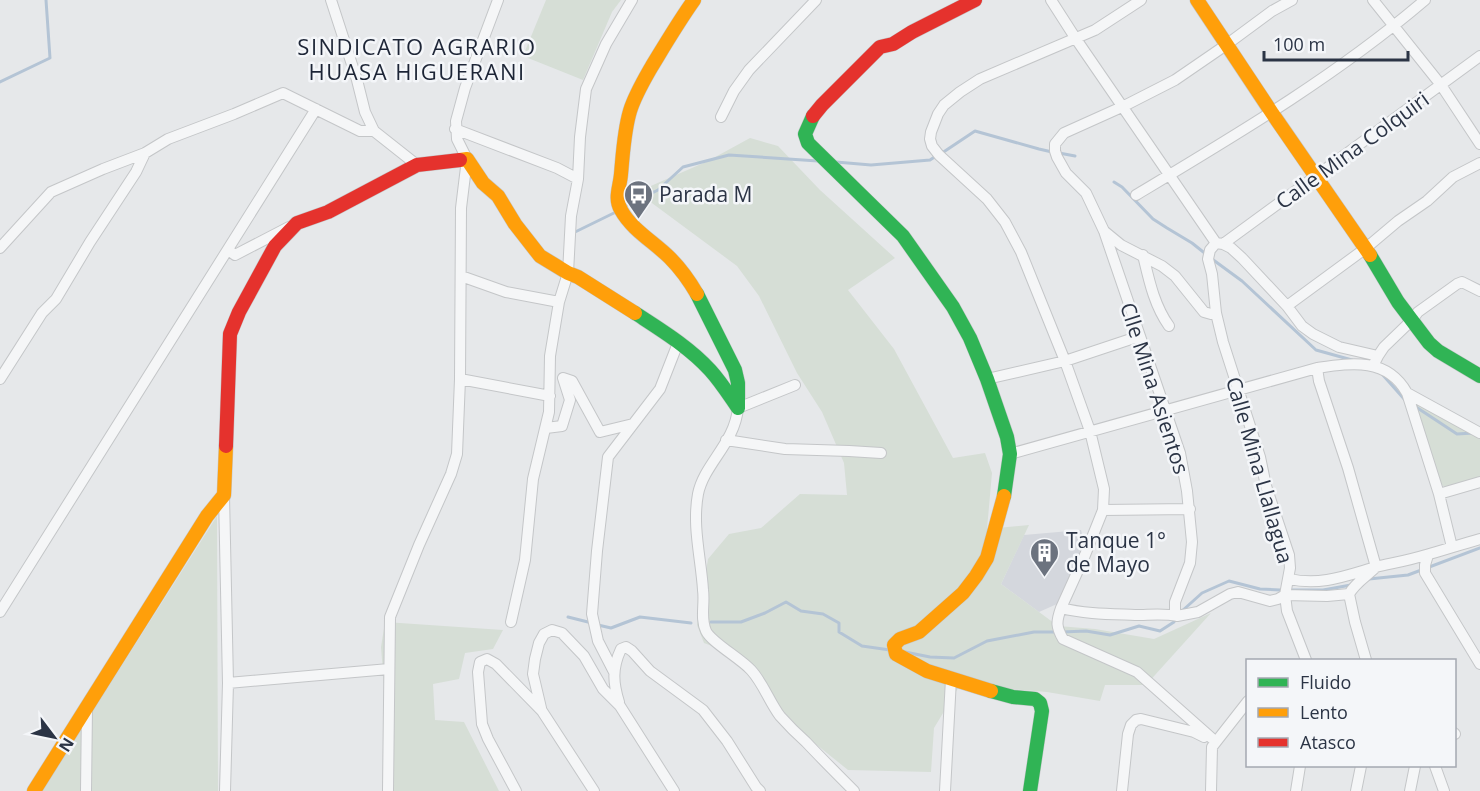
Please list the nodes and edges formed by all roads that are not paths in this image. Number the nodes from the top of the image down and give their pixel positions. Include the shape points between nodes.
1 (331, 0) edge
2 (498, 0) edge
3 (632, 0) edge
4 (694, 0) edge
5 (816, 0) edge
6 (975, 0) edge
7 (1051, 0) edge
8 (1141, 0) edge
9 (1197, 0) edge
10 (1292, 0) edge
11 (1373, 0) edge
12 (1425, 0) edge
13 (1395, 26) junction
14 (1076, 39) junction
15 (1226, 45) junction
16 (1480, 56) edge
17 (1441, 85) junction
18 (1124, 106) junction
19 (316, 110) junction
20 (1272, 113) junction
21 (722, 117) dead end
22 (455, 129) junction
23 (374, 131) junction
24 (1480, 144) edge
25 (144, 153) junction
26 (467, 159) junction
27 (1480, 163) edge
28 (417, 165) junction
29 (1170, 175) junction
30 (1316, 177) junction
31 (578, 179) junction
32 (1136, 195) dead end
33 (297, 224) junction
34 (1104, 231) junction
35 (1220, 243) junction
36 (0, 248) edge
37 (1366, 248) junction
38 (228, 250) junction
39 (1143, 255) junction
40 (568, 273) junction
41 (461, 276) junction
42 (1480, 291) edge
43 (559, 302) junction
44 (1287, 306) junction
45 (1216, 313) junction
46 (1412, 320) junction
47 (1169, 326) dead end
48 (1140, 336) junction
49 (678, 343) junction
50 (1065, 361) junction
51 (1376, 361) junction
52 (1317, 368) junction
53 (1480, 376) edge
54 (460, 379) junction
55 (987, 379) junction
56 (0, 380) edge
57 (795, 385) dead end
58 (1238, 390) junction
59 (1407, 393) junction
60 (550, 396) junction
61 (738, 408) junction
62 (1166, 411) junction
63 (633, 424) junction
64 (546, 428) junction
65 (1090, 431) junction
66 (1480, 433) edge
67 (726, 440) junction
68 (881, 453) dead end
69 (1010, 454) junction
70 (1480, 482) edge
71 (1439, 494) junction
72 (224, 495) junction
73 (1190, 509) junction
74 (1103, 510) junction
75 (1480, 539) edge
76 (1452, 547) junction
77 (1428, 555) junction
78 (1376, 567) junction
79 (1289, 579) junction
80 (1349, 594) junction
81 (1285, 596) junction
82 (1061, 608) junction
83 (0, 612) edge
84 (1177, 616) junction
85 (511, 622) dead end
86 (1306, 659) edge
87 (1366, 659) edge
88 (1480, 664) edge
89 (389, 669) junction
90 (614, 672) junction
91 (951, 679) junction
92 (228, 683) junction
93 (1246, 704) edge
94 (87, 705) junction
95 (620, 706) junction
96 (542, 711) junction
97 (1216, 742) junction
98 (1300, 767) edge
99 (1360, 767) edge
100 (1415, 767) edge
101 (1436, 767) edge
102 (34, 791) edge
103 (86, 791) edge
104 (225, 791) edge
105 (388, 791) edge
106 (516, 791) edge
107 (594, 791) edge
108 (674, 791) edge
109 (760, 791) edge
110 (854, 791) edge
111 (945, 791) edge
112 (1030, 791) edge
113 (1122, 791) edge
114 (1211, 791) edge
115 (1296, 791) edge
116 (1356, 791) edge
117 (1410, 791) edge
118 (1444, 791) edge

1 - 23 street
2 - 22 street via 458,108
3 - 31 street via 586,89
4 - 61 street via 630,110 617,198 622,212 670,258 704,306 735,370
5 - 21 street via 749,70
6 - 55 street via 893,44 880,47 814,114 806,134 808,142 903,236 953,307
7 - 14 street
8 - 14 street
9 - 15 street
10 - 15 street
11 - 13 street
12 - 13 street
13 - 17 street
13 - 20 street
14 - 18 street
14 - 50 street via 980,79 960,92 938,114 930,140 939,155 987,199 1005,222
15 - 18 street via 1175,80
15 - 20 street
16 - 17 street, Calle Mina Colquiri
17 - 24 street
17 - 30 street, Calle Mina Colquiri
18 - 29 street
18 - 34 street, Clle Mina Asientos via 1064,133 1055,144 1066,173 1086,193
19 - 23 street via 360,131
19 - 25 street via 283,93 168,139
19 - 38 street
20 - 29 street
20 - 30 street
22 - 26 street
22 - 31 street
23 - 28 street
25 - 36 street via 51,192
25 - 56 street via 56,299 42,312
26 - 28 street
26 - 40 street via 540,256
26 - 41 street via 461,208
27 - 37 street via 1453,177
28 - 33 street
29 - 32 street
29 - 35 street
30 - 35 street, Calle Mina Colquiri
30 - 37 street
31 - 40 street via 571,216
33 - 38 street via 235,255
33 - 72 street via 275,246 230,334
34 - 39 street via 1121,245
34 - 48 street, Clle Mina Asientos
35 - 44 street via 1242,258
35 - 45 street, Calle Mina Llallagua via 1210,250 1208,259
37 - 44 street
37 - 46 street
38 - 83 street
39 - 45 street via 1175,276 1204,312
39 - 47 street via 1153,294
40 - 43 street
40 - 49 street
41 - 43 street via 506,292
41 - 54 street
42 - 46 street via 1462,282 1457,284
43 - 60 street via 550,356
44 - 51 street via 1302,327 1321,340
45 - 58 street, Calle Mina Llallagua
46 - 51 street via 1384,347
46 - 53 street via 1438,351
48 - 50 street
48 - 62 street, Clle Mina Asientos
49 - 61 street via 720,381
49 - 63 street via 660,389
50 - 55 street
50 - 65 street
51 - 52 street
51 - 59 street via 1402,383
52 - 58 street
52 - 78 street
54 - 60 street
54 - 89 street via 457,454 390,617
55 - 69 street
57 - 61 street
58 - 62 street
58 - 79 street, Calle Mina Llallagua via 1289,555
59 - 66 street
59 - 71 street
60 - 64 street
61 - 67 street
62 - 65 street
62 - 73 street, Clle Mina Asientos via 1180,453
63 - 64 street via 600,432 572,381 563,378 570,400 562,426
63 - 90 street via 608,457 592,614 598,641
64 - 85 street via 533,479 525,560
65 - 69 street
65 - 74 street via 1104,489
67 - 68 street via 785,448
67 - 110 street via 701,482 698,495 696,522 705,629 756,675 780,716
69 - 91 street via 1005,494 987,558 963,593 920,632 894,645 896,654
70 - 71 street
71 - 76 street
72 - 92 street
72 - 94 street
73 - 74 street
73 - 84 street, Clle Mina Asientos via 1192,554 1175,602
74 - 82 street
75 - 76 street
76 - 77 street
77 - 78 street
77 - 88 street via 1425,573
78 - 79 street via 1316,582
78 - 80 street
79 - 81 street, Calle Mina Llallagua
80 - 81 street
80 - 87 street
81 - 84 street via 1270,601 1238,591 1198,612
81 - 86 street, Calle Mina Llallagua
82 - 84 street via 1104,614
82 - 97 street via 1057,620 1063,639 1137,672
89 - 92 street
89 - 105 street
90 - 95 street
90 - 109 street via 617,656 626,647 703,710
91 - 111 street
91 - 112 street via 1040,703
92 - 104 street
93 - 97 street
94 - 102 street
94 - 103 street
95 - 96 street via 603,689 571,641 552,630 539,643 533,674
95 - 108 street
96 - 106 street via 496,664 487,659 480,662 482,724
96 - 107 street
97 - 113 street via 1194,732 1136,720 1128,734
97 - 114 street via 1211,755
98 - 115 street
99 - 116 street
100 - 117 street
101 - 118 street

